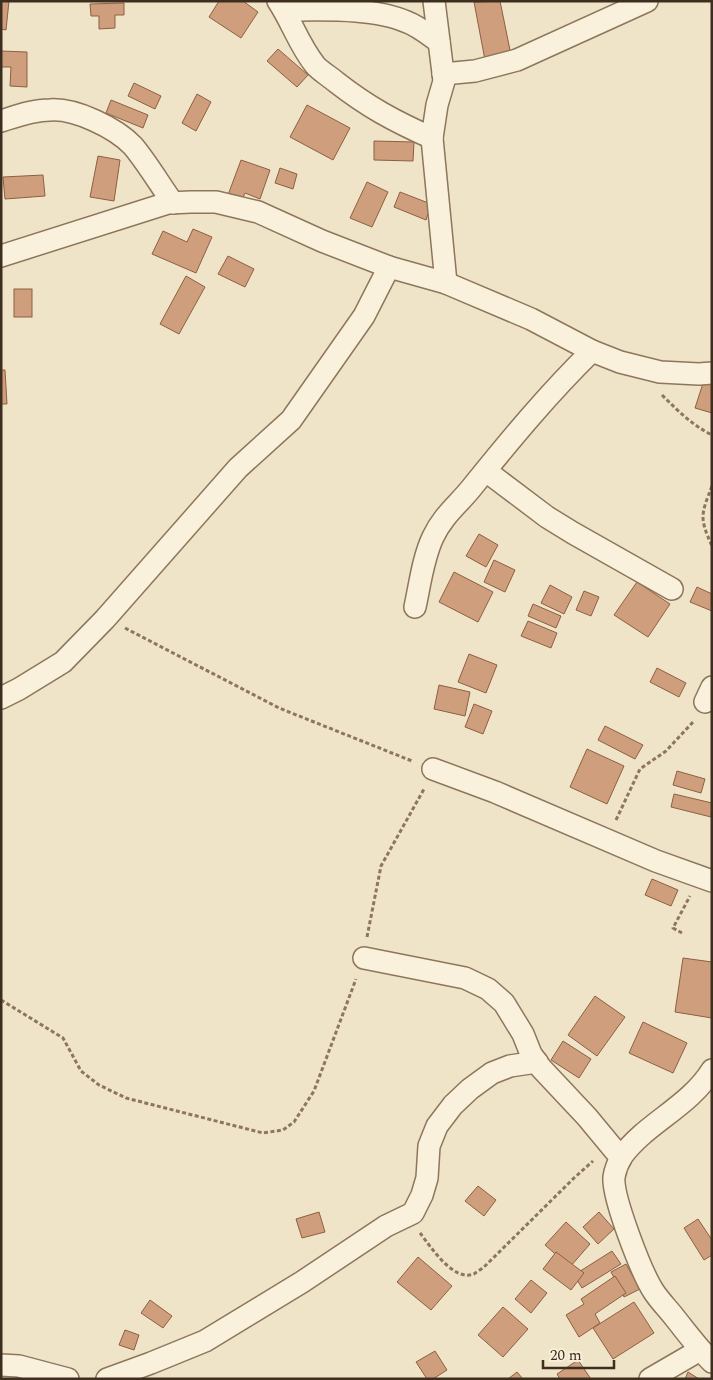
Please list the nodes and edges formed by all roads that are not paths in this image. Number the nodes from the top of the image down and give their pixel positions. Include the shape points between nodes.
1 (434, 1) edge
2 (646, 1) edge
3 (281, 6) edge
4 (439, 42) junction
5 (443, 74) junction
6 (1, 121) edge
7 (432, 138) junction
8 (173, 203) junction
9 (1, 256) edge
10 (390, 267) junction
11 (446, 283) junction
12 (592, 351) junction
13 (712, 373) edge
14 (486, 471) junction
15 (672, 589) dead end
16 (415, 607) dead end
17 (1, 698) edge
18 (431, 775) road end
19 (706, 880) edge
20 (364, 958) road end
21 (537, 1062) junction
22 (709, 1079) edge
23 (616, 1152) junction
24 (706, 1356) edge
25 (1, 1365) edge
26 (68, 1379) edge
27 (107, 1379) edge
28 (650, 1379) edge

1 - 4 street
2 - 5 street via 517,60 475,71
3 - 4 street via 374,13 406,22
3 - 7 street via 316,66 376,112
4 - 5 street
5 - 7 street
6 - 8 street via 28,112 52,109 79,114 112,129 132,146
7 - 11 street
8 - 9 street
8 - 10 street via 216,202 258,212
10 - 11 street
10 - 17 street via 364,316 291,420 238,468 63,662
11 - 12 street via 531,319
12 - 13 street via 660,372
12 - 14 street via 510,440
14 - 15 street via 547,517
14 - 16 street via 446,514 433,537
18 - 19 street via 495,792
20 - 21 street via 465,978 488,989 504,1003
21 - 23 street
21 - 27 street via 510,1066 492,1073 453,1105 437,1126 429,1146 427,1178 413,1213 386,1226 205,1341
22 - 23 street via 633,1144
23 - 24 street via 616,1198 639,1260 654,1292
24 - 28 street
25 - 26 street via 19,1366

